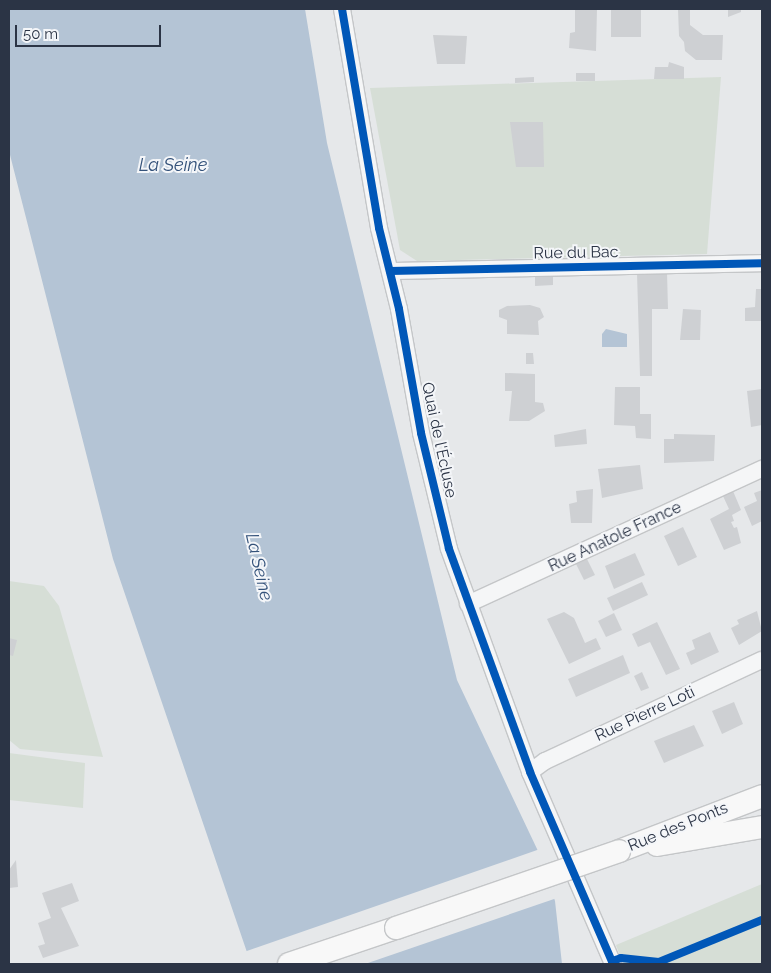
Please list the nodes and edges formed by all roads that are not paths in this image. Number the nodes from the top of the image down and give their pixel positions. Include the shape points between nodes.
1 (342, 9) edge
2 (762, 263) edge
3 (390, 271) junction
4 (762, 469) edge
5 (468, 604) junction
6 (762, 660) edge
7 (530, 772) junction
8 (762, 796) edge
9 (762, 828) edge
10 (619, 851) junction
11 (289, 964) edge
12 (613, 964) edge

1 - 3 street, Quai de l'Écluse
2 - 3 street, Rue du Bac
3 - 5 street, Quai de l'Écluse via 421,433
4 - 5 street, Rue Anatole France
5 - 7 street, Quai de l'Écluse
6 - 7 street, Rue Pierre Loti
7 - 12 street, Quai de l'Écluse
8 - 10 main road, Rue des Ponts
9 - 10 main road, Rue des Ponts
10 - 11 main road, bridge

